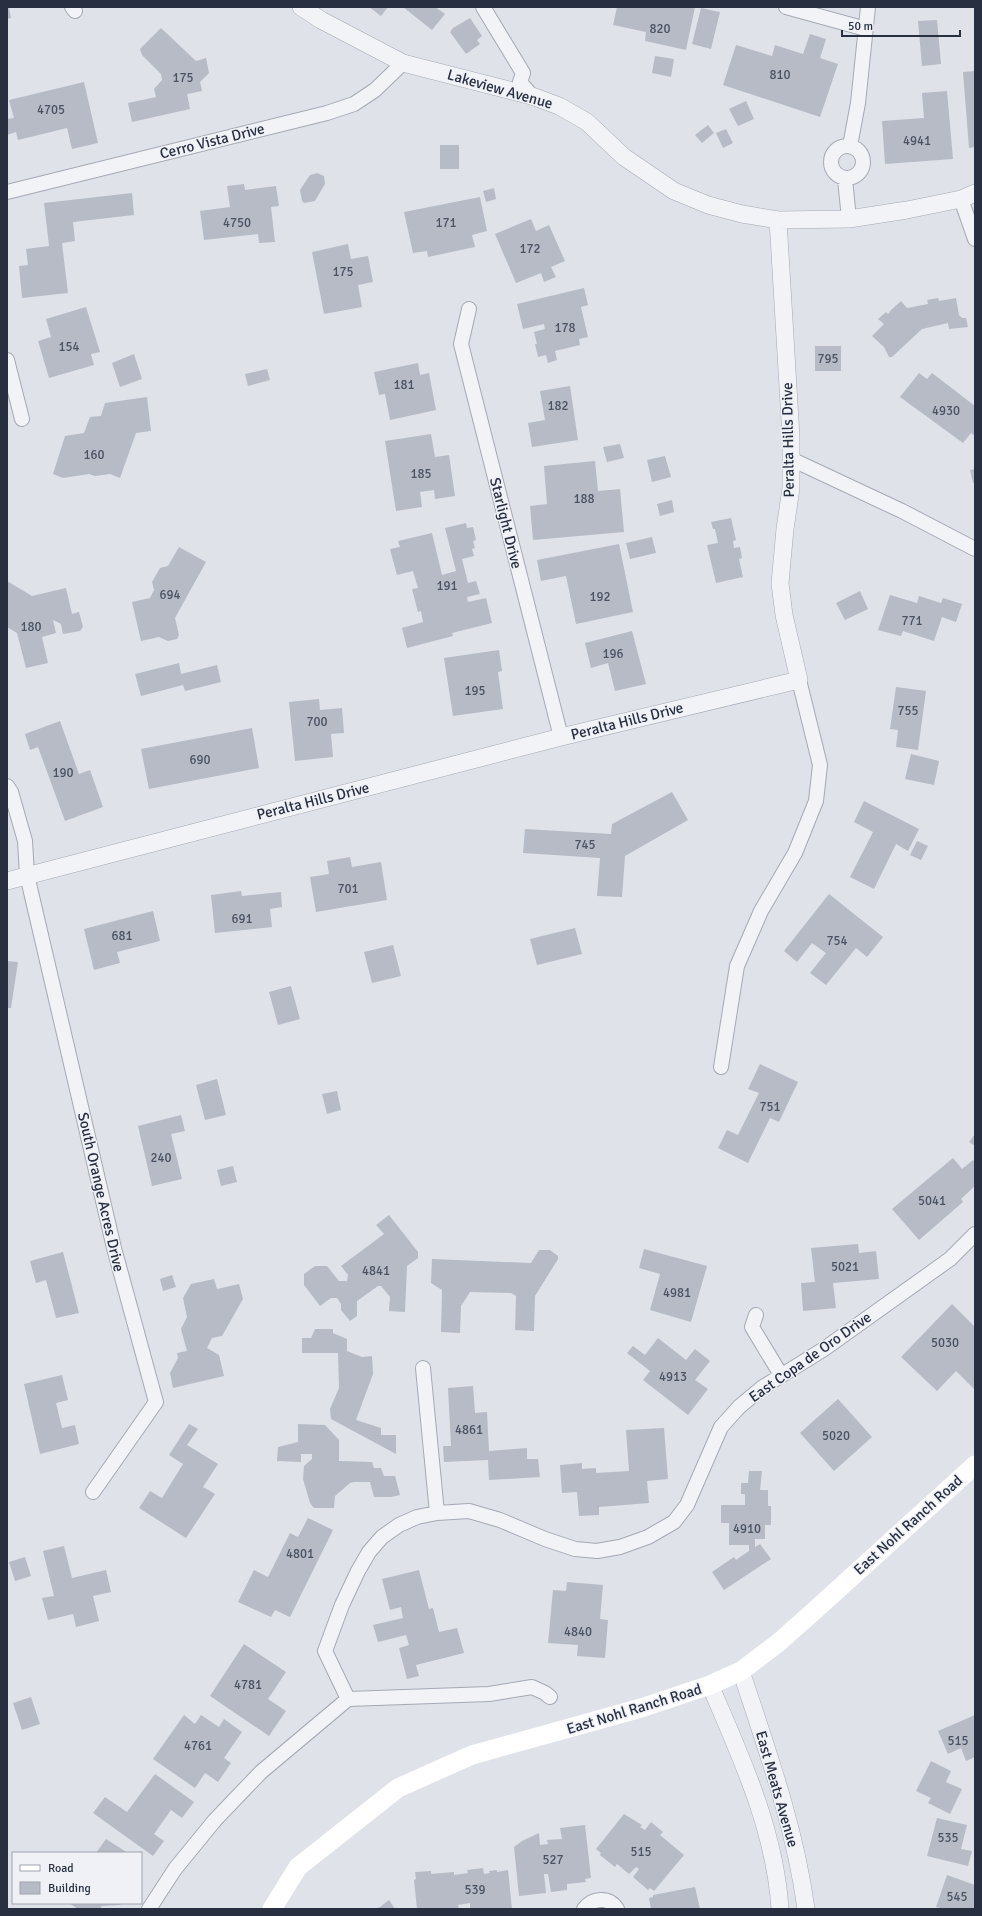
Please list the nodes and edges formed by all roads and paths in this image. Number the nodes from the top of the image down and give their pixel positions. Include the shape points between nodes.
1 (301, 7) edge
2 (483, 7) edge
3 (786, 7) edge
4 (868, 7) edge
5 (866, 29) junction
6 (403, 63) junction
7 (532, 96) junction
8 (850, 146) junction
9 (845, 179) junction
10 (7, 192) edge
11 (968, 196) edge
12 (849, 219) junction
13 (778, 220) junction
14 (975, 239) edge
15 (469, 309) dead end
16 (7, 360) edge
17 (22, 419) dead end
18 (791, 459) junction
19 (975, 549) edge
20 (799, 680) junction
21 (561, 737) junction
22 (7, 786) edge
23 (27, 875) junction
24 (7, 881) edge
25 (720, 1067) dead end
26 (975, 1234) edge
27 (756, 1315) dead end
28 (423, 1368) dead end
29 (781, 1375) junction
30 (975, 1465) edge
31 (93, 1492) dead end
32 (437, 1513) junction
33 (741, 1671) junction
34 (710, 1686) junction
35 (550, 1698) dead end
36 (348, 1699) junction
37 (149, 1909) edge
38 (272, 1909) edge
39 (584, 1909) edge
40 (617, 1909) edge
41 (780, 1909) edge
42 (806, 1909) edge

1 - 6 street, Lakeview Avenue
2 - 7 street via 523,73 520,82
3 - 5 street
4 - 5 street
5 - 8 street via 858,103
6 - 7 street, Lakeview Avenue
6 - 10 street, Cerro Vista Drive via 375,90 354,104 327,113
7 - 13 street, Lakeview Avenue via 559,106 587,122 624,157 674,191 708,205
8 - 9 street via 860,152 864,162 860,172
8 - 9 street via 835,151 831,160 832,170
9 - 12 street
11 - 12 street, Lakeview Avenue via 907,210
11 - 14 street
12 - 13 street, Lakeview Avenue
13 - 18 street, Peralta Hills Drive
15 - 21 street, Starlight Drive via 461,344
16 - 17 street
18 - 19 street via 902,511
18 - 20 street, Peralta Hills Drive via 792,488 780,583 784,615
20 - 21 street, Peralta Hills Drive
20 - 25 street via 820,765 816,801 795,854 761,911 737,966
21 - 23 street, Peralta Hills Drive
22 - 23 street via 25,841
23 - 24 street, Peralta Hills Drive
23 - 31 street, South Orange Acres Drive via 114,1248 156,1402
26 - 29 street, East Copa de Oro Drive via 950,1259 824,1349
27 - 29 street via 752,1327
28 - 32 street
29 - 32 street, East Copa de Oro Drive via 739,1407 721,1427 687,1505 674,1522 648,1537 620,1547 597,1551 575,1549 469,1511
30 - 33 main road, East Nohl Ranch Road via 778,1643
32 - 36 street, East Copa de Oro Drive via 399,1524 382,1537 358,1571 325,1651
33 - 34 main road, East Nohl Ranch Road
33 - 42 street, East Meats Avenue via 783,1800 800,1870
34 - 38 main road, East Nohl Ranch Road via 472,1755 398,1788 298,1867
34 - 41 street, East Meats Avenue via 750,1776 766,1830
35 - 36 street via 545,1692 532,1687 490,1694
36 - 37 street via 261,1772 214,1820
39 - 40 street via 596,1900 605,1900

